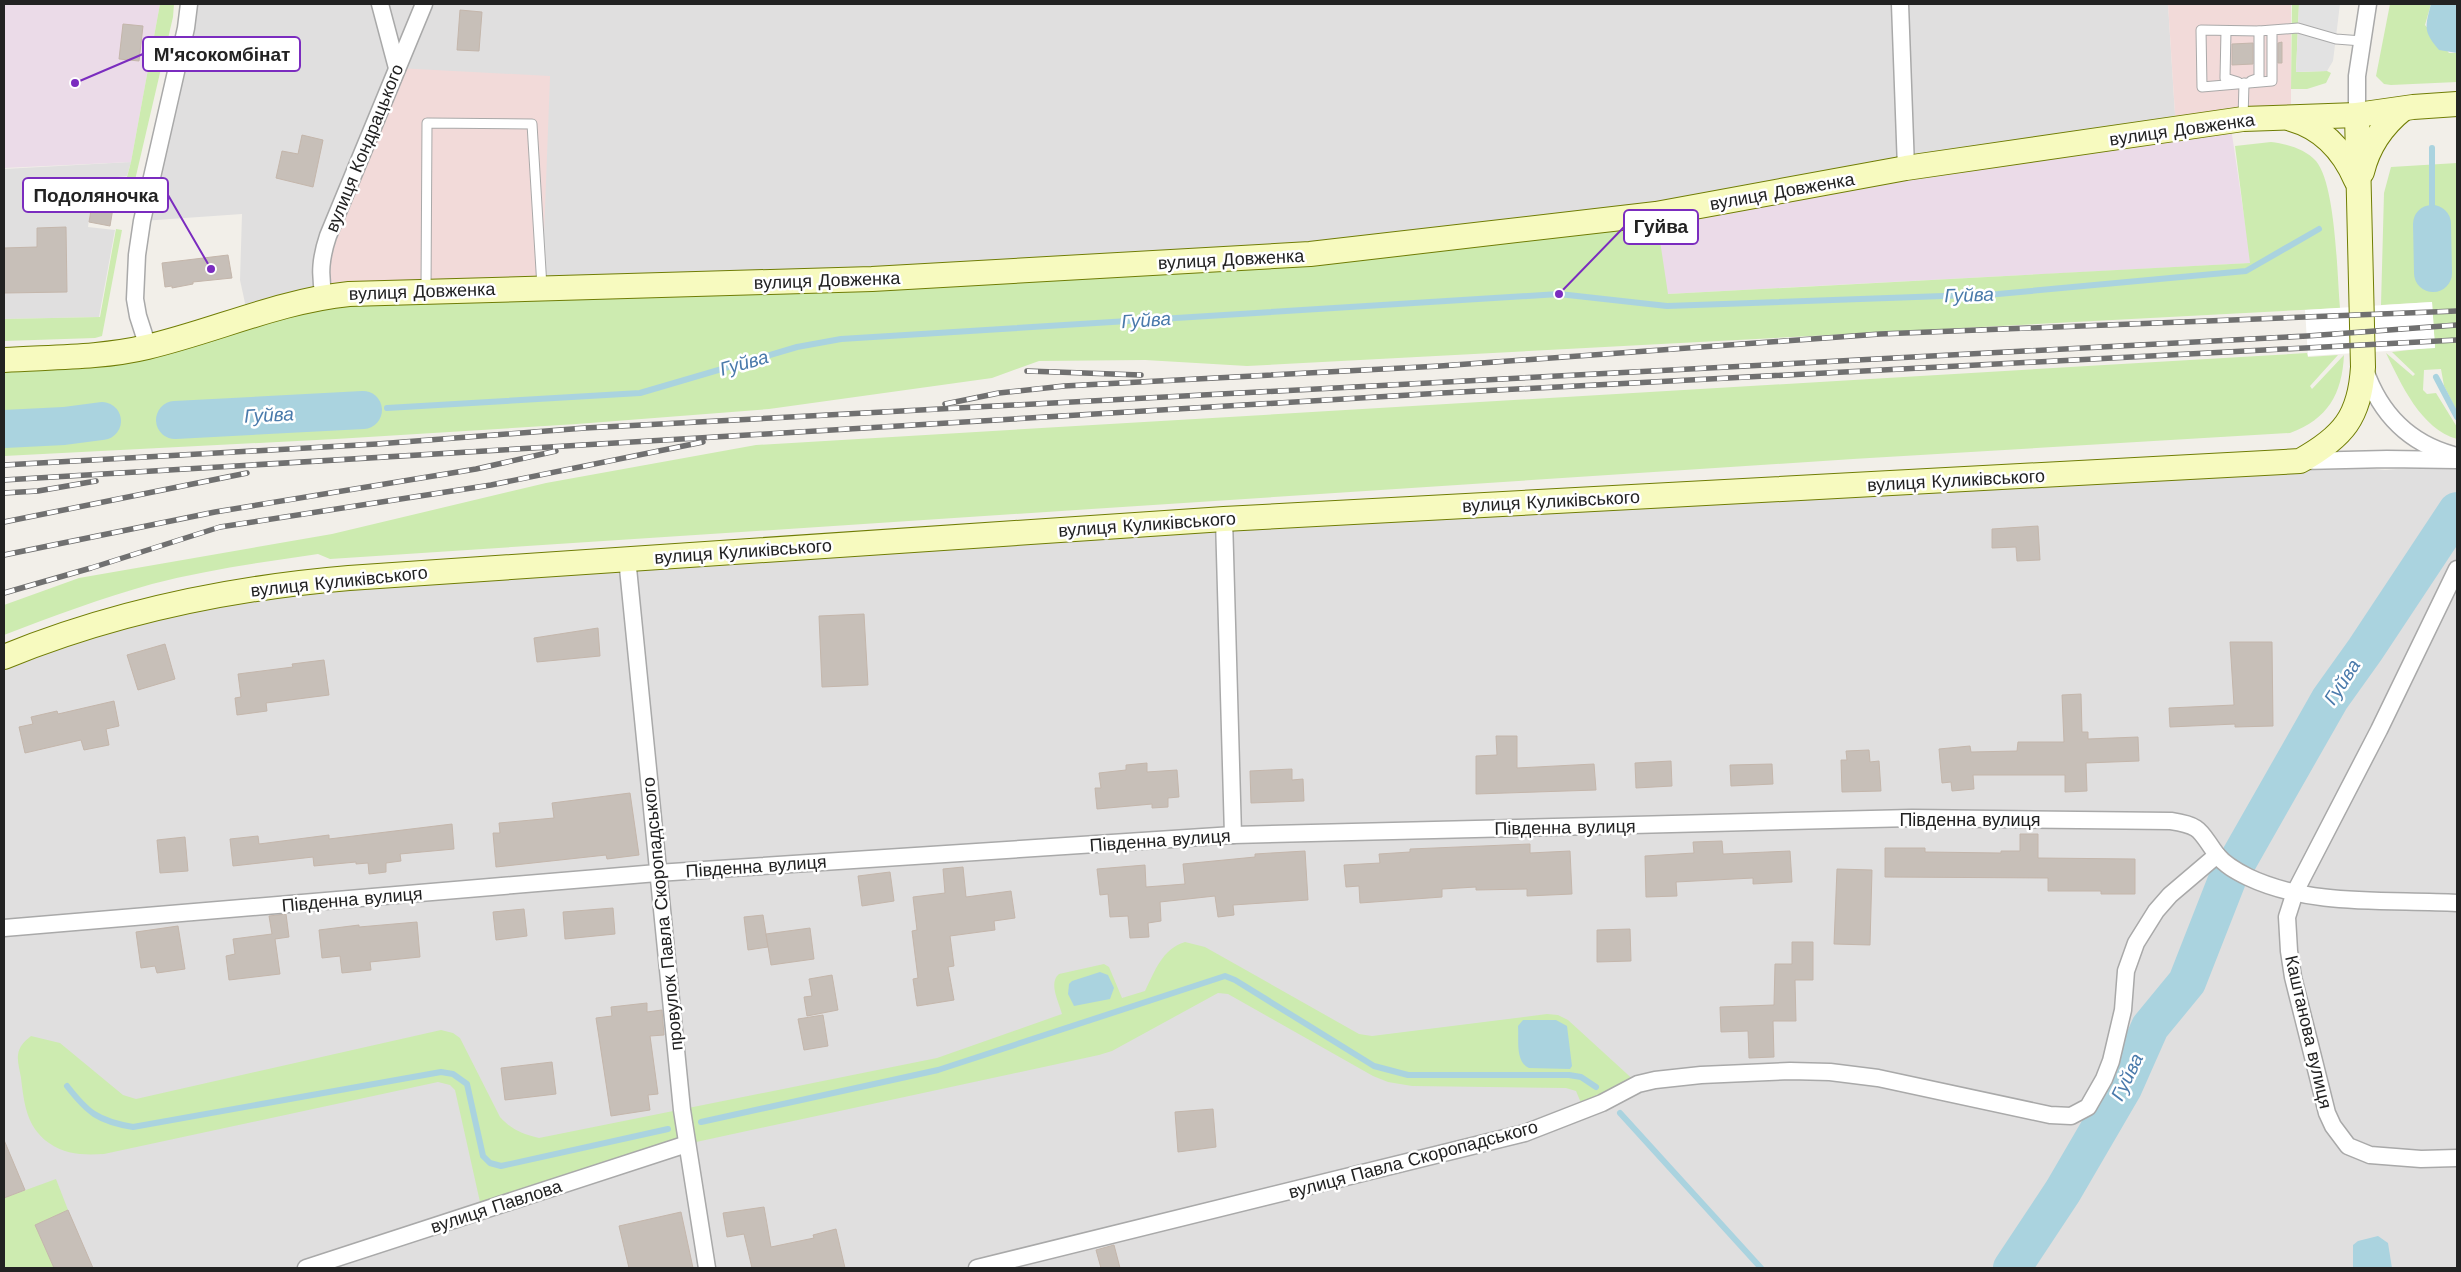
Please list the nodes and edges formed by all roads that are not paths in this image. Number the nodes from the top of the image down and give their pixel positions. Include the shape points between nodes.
1 (189, 4) edge
2 (380, 4) edge
3 (424, 4) edge
4 (1900, 4) edge
5 (2368, 4) edge
6 (2226, 31) junction
7 (2259, 31) junction
8 (2272, 31) junction
9 (2362, 41) junction
10 (397, 68) junction
11 (2244, 83) junction
12 (2457, 104) edge
13 (2403, 109) junction
14 (2357, 115) junction
15 (2284, 116) junction
16 (2243, 119) junction
17 (1906, 168) junction
18 (2359, 186) junction
19 (542, 287) junction
20 (426, 290) junction
21 (324, 296) junction
22 (148, 347) junction
23 (4, 360) edge
24 (2364, 367) junction
25 (2457, 458) edge
26 (2300, 461) junction
27 (1224, 519) junction
28 (627, 558) junction
29 (2457, 569) edge
30 (4, 656) edge
31 (1233, 835) junction
32 (2217, 855) junction
33 (657, 873) junction
34 (2295, 892) junction
35 (2457, 903) edge
36 (4, 928) edge
37 (687, 1144) junction
38 (2457, 1158) edge
39 (306, 1268) edge
40 (707, 1268) edge
41 (977, 1268) edge

1 - 22 street via 137,255 138,316
2 - 10 street
3 - 10 street, вулиця Кондрацького
4 - 17 street
5 - 9 street
6 - 7 lane
6 - 11 lane via 2226,78
6 - 11 lane via 2201,30 2202,87
7 - 8 lane
7 - 11 lane via 2258,78
8 - 9 lane via 2298,28 2336,39
8 - 11 lane via 2272,81
9 - 14 street via 2357,76
10 - 21 street, вулиця Кондрацького via 323,252 320,272
11 - 16 lane
12 - 13 street, вулиця Довженка
13 - 14 street, вулиця Довженка
13 - 18 street via 2390,120 2369,150
14 - 15 street, вулиця Довженка
14 - 18 street
15 - 16 street, вулиця Довженка
15 - 18 street via 2307,124 2327,137 2350,165
16 - 17 street, вулиця Довженка
17 - 19 street, вулиця Довженка via 1656,214 1310,254 872,279
18 - 24 street
19 - 20 street, вулиця Довженка
19 - 20 lane via 532,124 427,123
20 - 21 street, вулиця Довженка
21 - 22 street, вулиця Довженка via 290,303
22 - 23 street, вулиця Довженка via 100,354
24 - 25 street via 2382,407 2399,426 2425,445
24 - 26 street via 2358,403 2347,426 2325,447
25 - 26 street
26 - 27 street, вулиця Куликівського
27 - 28 street, вулиця Куликівського
27 - 31 street
28 - 30 street, вулиця Куликівського via 265,586 135,613
28 - 33 street, провулок Павла Скоропадського
29 - 34 street, Каштанова вулиця
31 - 32 street, Південна вулиця via 1912,818 2160,820 2181,822 2198,830 2208,839
31 - 33 street, Південна вулиця
32 - 34 street, Південна вулиця via 2246,876
32 - 41 street, вулиця Павла Скоропадського via 2170,895 2145,926 2126,971 2119,1029 2104,1079 2088,1107 2071,1116 2050,1116 1895,1081 1830,1072 1755,1072 1671,1078 1638,1084 1602,1103 1525,1133
33 - 36 street, Південна вулиця
33 - 37 street, провулок Павла Скоропадського
34 - 35 street, Південна вулиця via 2323,897
34 - 38 street, Каштанова вулиця via 2287,918 2293,977 2333,1126 2348,1146 2370,1155
37 - 39 street, вулиця Павлова
37 - 40 street, провулок Павла Скоропадського

